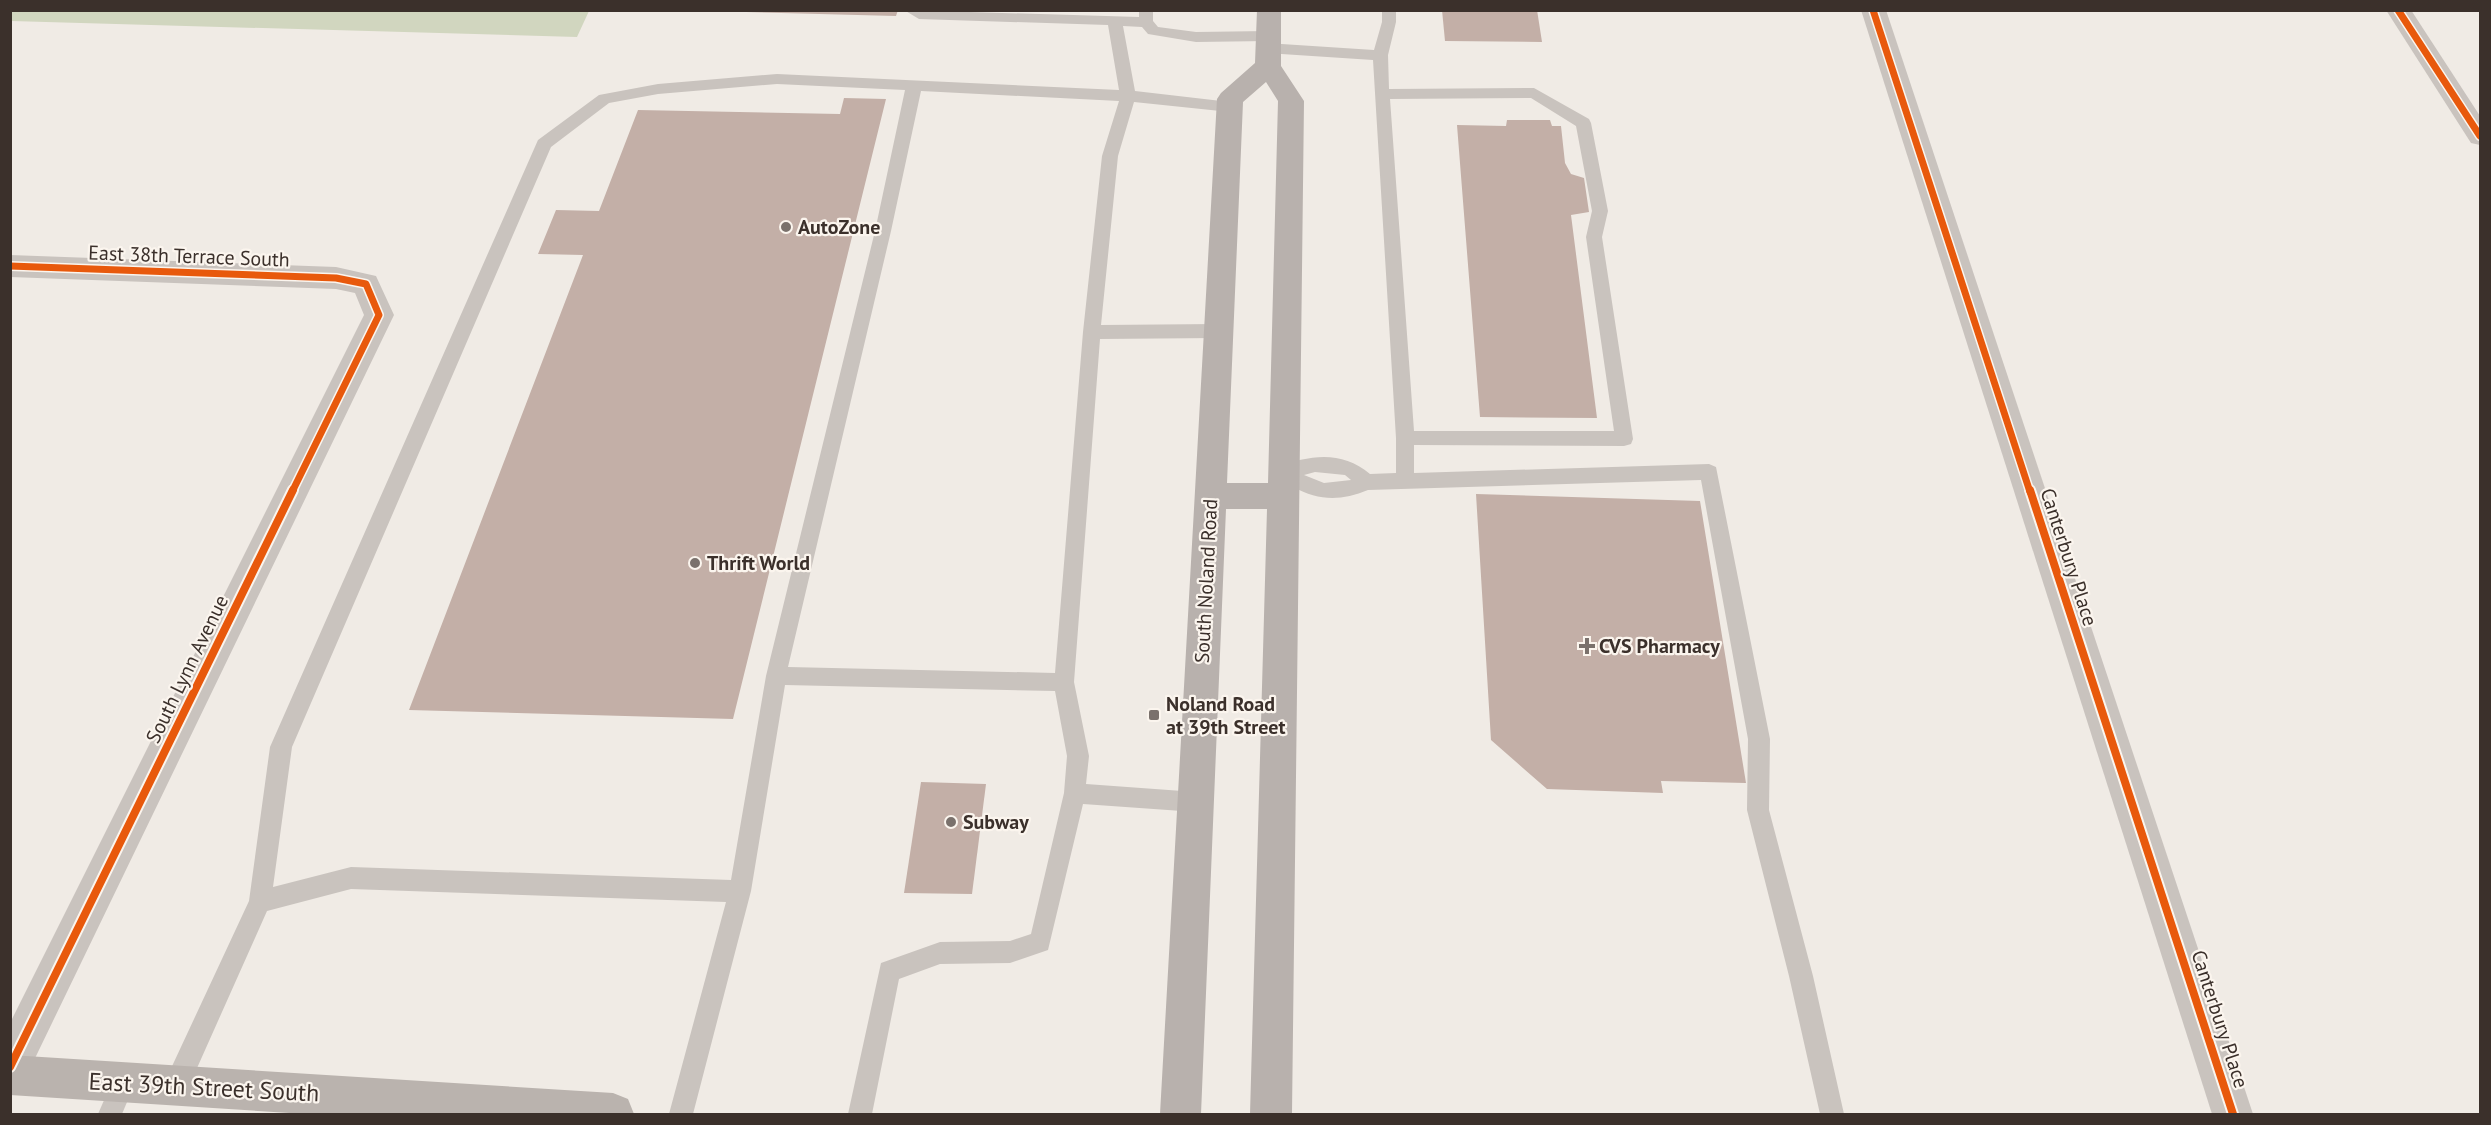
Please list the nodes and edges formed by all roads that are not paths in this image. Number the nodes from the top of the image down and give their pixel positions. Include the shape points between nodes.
1 (911, 10) edge
2 (1269, 10) edge
3 (1389, 10) edge
4 (1873, 10) edge
5 (2398, 10) edge
6 (1146, 16) edge
7 (1115, 21) junction
8 (1268, 50) junction
9 (1380, 55) junction
10 (914, 86) junction
11 (1381, 94) junction
12 (1128, 96) junction
13 (1230, 107) junction
14 (2481, 136) edge
15 (10, 266) edge
16 (366, 284) joint
17 (1092, 332) junction
18 (1218, 332) junction
19 (1405, 438) junction
20 (1406, 481) junction
21 (1283, 484) junction
22 (1210, 496) junction
23 (776, 676) junction
24 (1064, 682) junction
25 (1075, 793) junction
26 (1196, 802) junction
27 (740, 891) junction
28 (260, 902) junction
29 (10, 1067) edge
30 (10, 1075) edge
31 (176, 1086) junction
32 (116, 1099) edge
33 (391, 1107) edge
34 (613, 1114) edge
35 (681, 1114) edge
36 (861, 1114) edge
37 (1180, 1114) edge
38 (1271, 1114) edge
39 (1832, 1114) edge
40 (2234, 1114) edge

1 - 7 lane via 920,14
2 - 8 main road
3 - 9 lane
4 - 40 street, Canterbury Place
5 - 14 street
6 - 7 lane
6 - 8 lane via 1153,31
7 - 12 lane
8 - 9 lane
8 - 13 main road via 1230,99
8 - 21 main road via 1291,101
9 - 11 lane
10 - 12 lane
10 - 23 lane
10 - 28 lane via 777,79 658,89 604,99 544,144 281,747
11 - 19 lane
11 - 19 lane via 1534,93 1583,123 1600,211 1594,237 1624,439
12 - 13 lane
12 - 17 lane via 1110,156
13 - 18 main road, South Noland Road
15 - 16 street, East 38th Terrace South via 336,278
16 - 29 street, South Lynn Avenue via 379,315
17 - 18 lane
17 - 24 lane
18 - 22 main road, South Noland Road
19 - 20 lane
20 - 21 lane via 1366,482 1348,491
20 - 39 lane via 1709,472 1759,739 1758,810
21 - 22 main road
21 - 38 main road
22 - 26 main road, South Noland Road
23 - 24 lane
23 - 27 lane
24 - 25 lane via 1078,756
25 - 26 lane
25 - 36 lane via 1041,942 1010,952 940,953 889,971
26 - 37 main road, South Noland Road
27 - 28 lane via 351,878
27 - 35 lane
28 - 31 lane
30 - 32 main road, East 39th Street South
31 - 32 main road, East 39th Street South
31 - 33 main road, East 39th Street South
33 - 34 main road, East 39th Street South

